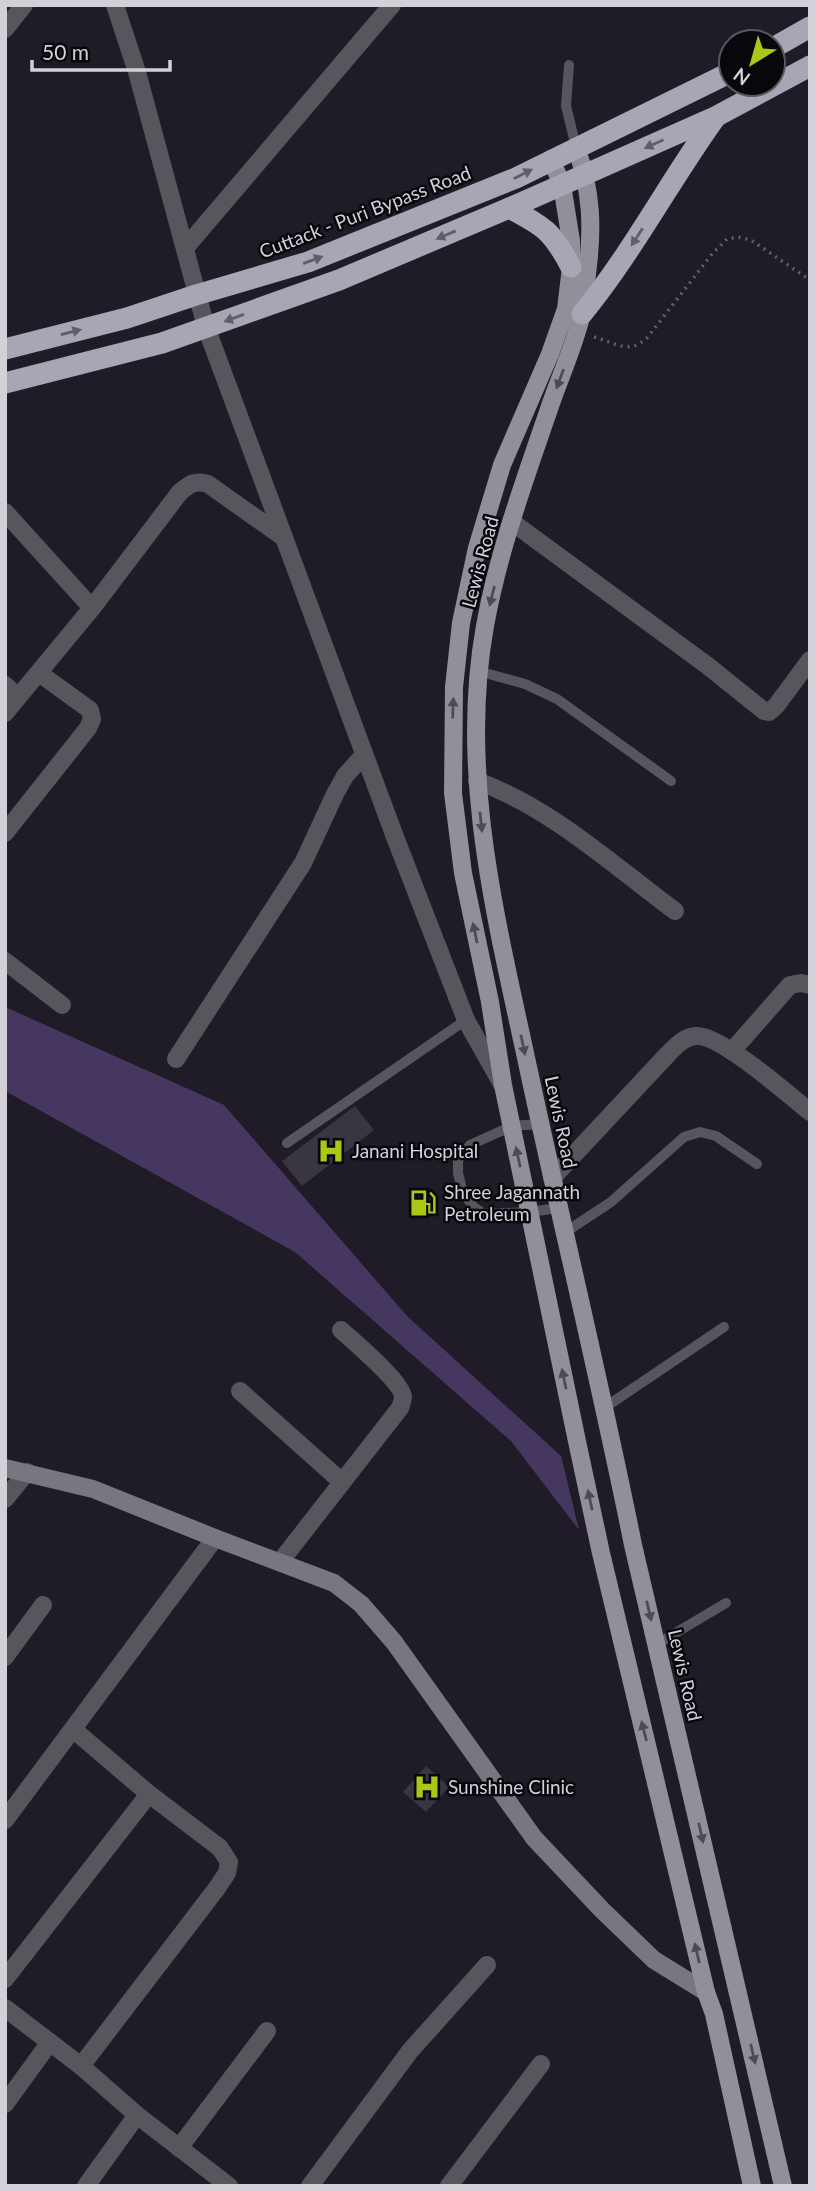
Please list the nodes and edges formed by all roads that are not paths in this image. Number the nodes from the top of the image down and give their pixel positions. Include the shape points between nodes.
1 (24, 5) edge
2 (115, 5) edge
3 (388, 7) edge
4 (810, 27) edge
5 (5, 29) edge
6 (787, 40) edge
7 (569, 65) dead end
8 (810, 66) edge
9 (717, 79) edge
10 (717, 116) junction
11 (576, 148) junction
12 (551, 159) junction
13 (586, 174) junction
14 (562, 184) junction
15 (509, 208) junction
16 (186, 247) junction
17 (571, 267) junction
18 (196, 295) junction
19 (579, 323) junction
20 (206, 327) junction
21 (5, 349) edge
22 (5, 383) edge
23 (5, 512) edge
24 (512, 522) junction
25 (283, 537) junction
26 (92, 608) junction
27 (810, 660) edge
28 (478, 671) junction
29 (38, 673) junction
30 (12, 691) edge
31 (5, 713) edge
32 (363, 756) junction
33 (477, 781) junction
34 (671, 781) dead end
35 (5, 833) edge
36 (675, 911) dead end
37 (5, 961) edge
38 (810, 985) edge
39 (62, 1005) dead end
40 (466, 1020) junction
41 (732, 1051) junction
42 (176, 1059) dead end
43 (503, 1085) junction
44 (810, 1112) edge
45 (540, 1124) junction
46 (512, 1126) junction
47 (287, 1143) dead end
48 (757, 1164) dead end
49 (552, 1178) junction
50 (558, 1208) junction
51 (530, 1212) junction
52 (565, 1233) junction
53 (724, 1327) dead end
54 (341, 1330) dead end
55 (240, 1391) dead end
56 (604, 1408) junction
57 (5, 1468) edge
58 (27, 1472) junction
59 (342, 1482) junction
60 (5, 1499) edge
61 (215, 1538) junction
62 (281, 1562) junction
63 (726, 1603) dead end
64 (43, 1605) dead end
65 (657, 1644) junction
66 (5, 1657) edge
67 (74, 1730) junction
68 (149, 1794) junction
69 (5, 1819) edge
70 (707, 1859) junction
71 (677, 1869) junction
72 (487, 1965) dead end
73 (5, 1979) edge
74 (706, 1992) junction
75 (5, 2008) edge
76 (267, 2031) dead end
77 (50, 2042) junction
78 (541, 2064) dead end
79 (80, 2066) junction
80 (5, 2104) edge
81 (137, 2115) junction
82 (179, 2148) junction
83 (86, 2186) edge
84 (229, 2186) edge
85 (310, 2186) edge
86 (449, 2186) edge
87 (752, 2186) edge
88 (783, 2186) edge

1 - 5 street
2 - 16 street
3 - 16 street
4 - 6 highway
7 - 11 lane via 566,106
8 - 10 highway
9 - 11 highway, Cuttack - Puri Bypass Road
10 -> 13 highway
10 -> 19 highway
11 - 12 highway, Cuttack - Puri Bypass Road
11 - 13 main road, Lewis Road
12 - 14 main road, Lewis Road
18 -> 12 highway, Cuttack - Puri Bypass Road via 308,262 516,178
13 - 14 highway
13 - 19 main road, Lewis Road via 592,243
14 - 15 highway
14 - 17 main road, Lewis Road
15 - 17 highway via 550,233
15 -> 20 highway via 340,279
16 - 18 street
43 -> 17 main road, Lewis Road via 463,873 453,793 454,687 461,623 477,548 502,465 566,309
18 - 20 street
21 -> 18 highway, Cuttack - Puri Bypass Road
19 -> 24 main road, Lewis Road
20 - 22 highway via 162,343
20 - 25 street
23 - 26 street
24 - 27 street via 764,711 776,706
24 -> 28 main road, Lewis Road
25 - 26 street via 208,484 191,483
25 - 32 street
26 - 29 street
28 - 33 main road, Lewis Road
28 - 34 lane via 557,699
29 - 30 street
29 - 35 street via 90,710 93,719
30 - 31 street
32 - 40 street
32 - 42 street via 334,794 303,863
33 - 36 street via 554,820
33 -> 45 main road, Lewis Road via 485,863
37 - 39 street
38 - 41 street via 790,985
40 - 43 street
40 - 47 lane
41 - 44 street
41 - 49 street via 707,1037 681,1042
43 - 46 main road, Lewis Road
45 - 46 lane
45 - 49 main road, Lewis Road
51 -> 46 main road, Lewis Road
46 - 51 lane via 470,1145 458,1160 458,1173 463,1193 484,1214
48 - 52 lane via 716,1136 700,1132 684,1137 611,1202
49 - 50 main road, Lewis Road
50 - 51 lane
50 - 52 main road, Lewis Road
71 -> 51 main road, Lewis Road via 601,1553
52 - 56 main road, Lewis Road
53 - 56 lane
54 - 59 street via 400,1387 403,1399
55 - 59 street
56 -> 65 main road, Lewis Road
57 - 58 street
58 - 60 street
58 - 61 street via 93,1489
59 - 62 street
61 - 62 street
61 - 67 street
62 - 74 street via 334,1583 361,1604 394,1642 534,1838 654,1960
63 - 65 lane
64 - 66 street
65 -> 70 main road, Lewis Road
67 - 68 street
67 - 69 street
68 - 73 street
68 - 79 street via 220,1848 229,1862 227,1873
70 - 71 main road
70 -> 88 main road, Lewis Road
74 -> 71 main road, Lewis Road
72 - 85 street via 410,2051
74 - 87 main road, Lewis Road
75 - 77 street
76 - 82 street
77 - 79 street
77 - 80 street
78 - 86 street
79 - 81 street
81 - 82 street
81 - 83 street
82 - 84 street

